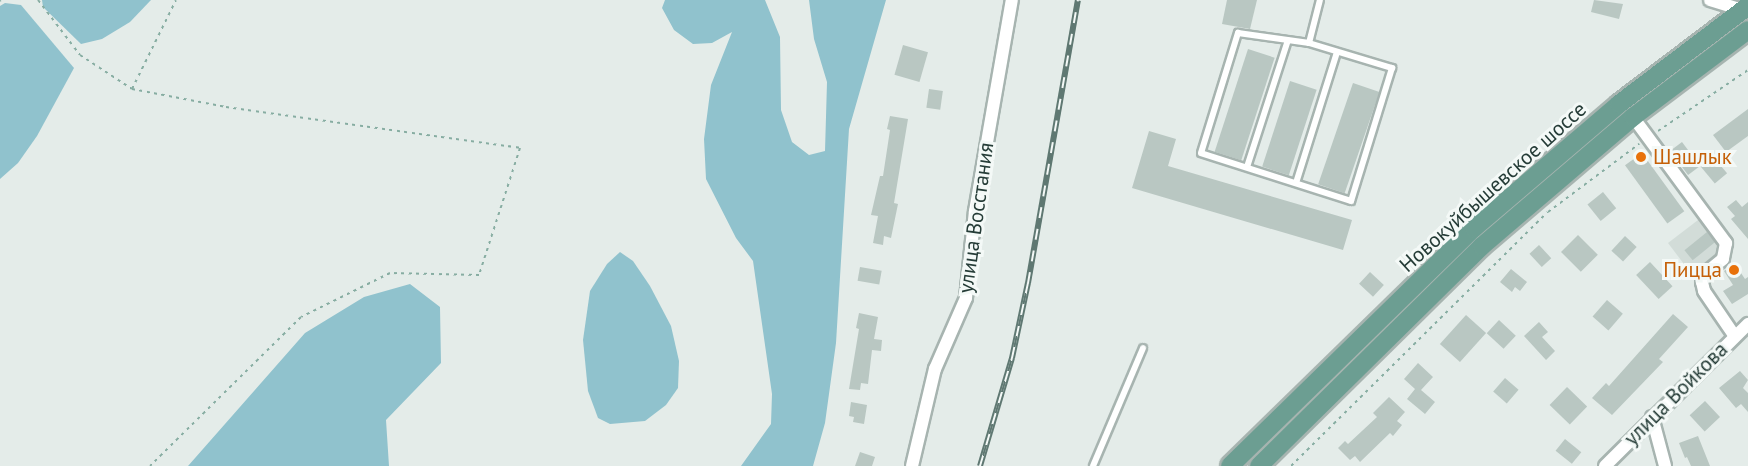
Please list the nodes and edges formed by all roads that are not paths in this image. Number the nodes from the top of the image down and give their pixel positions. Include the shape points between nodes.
1 (1012, 0) edge
2 (1320, 0) edge
3 (1710, 0) edge
4 (1746, 8) edge
5 (1748, 30) edge
6 (1288, 40) junction
7 (1309, 43) junction
8 (1337, 51) junction
9 (1633, 117) junction
10 (1247, 168) junction
11 (1296, 183) junction
12 (1748, 324) edge
13 (1734, 335) junction
14 (1143, 348) dead end
15 (1652, 417) junction
16 (912, 466) edge
17 (1093, 466) edge
18 (1230, 466) edge
19 (1259, 466) edge
20 (1605, 466) edge
21 (1665, 466) edge

1 - 16 street, улица Восстания via 975,211 966,298 935,369
2 - 7 lane
3 - 4 street
4 - 18 main road, Новокуйбышевское шоссе via 1619,104 1474,228
5 - 9 main road, Новокуйбышевское шоссе
6 - 7 lane
6 - 10 lane
6 - 10 lane via 1238,33 1201,153
7 - 8 lane
8 - 11 lane
8 - 11 lane via 1392,68 1351,201
9 - 13 street via 1725,243 1723,259 1706,273 1702,282
9 - 19 main road, Новокуйбышевское шоссе via 1482,246
10 - 11 lane
12 - 13 street, улица Войкова
13 - 15 street, улица Войкова
14 - 17 lane
15 - 20 street, улица Войкова
15 - 21 street

